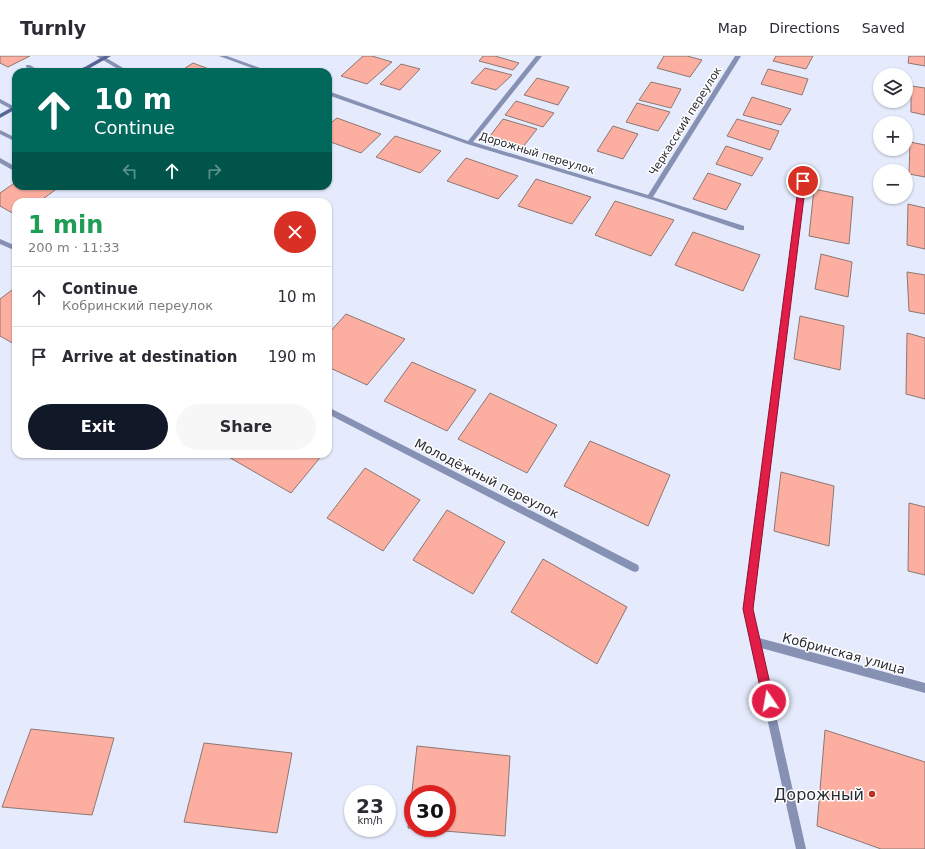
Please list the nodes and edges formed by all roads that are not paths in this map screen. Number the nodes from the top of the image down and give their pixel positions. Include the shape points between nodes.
1 (222, 56) edge
2 (539, 56) edge
3 (738, 56) edge
4 (103, 57) edge
5 (28, 66) dead end
6 (31, 68) edge
7 (85, 68) edge
8 (121, 68) edge
9 (256, 68) edge
10 (332, 94) edge
11 (0, 101) edge
12 (12, 107) edge
13 (12, 110) edge
14 (0, 116) edge
15 (0, 132) edge
16 (12, 138) edge
17 (469, 143) junction
18 (0, 160) edge
19 (12, 168) edge
20 (803, 181) dead end
21 (650, 197) junction
22 (742, 228) dead end
23 (0, 241) edge
24 (12, 247) edge
25 (332, 412) edge
26 (635, 568) dead end
27 (756, 642) junction
28 (925, 688) edge
29 (801, 849) edge

1 - 9 street
2 - 17 street
3 - 21 street, Черкасский переулок
4 - 7 main road
4 - 8 street
5 - 6 street
10 - 17 street, Дорожный переулок
11 - 12 street
13 - 14 main road
15 - 16 street
17 - 21 street, Дорожный переулок
18 - 19 street
20 - 27 street via 748,609
21 - 22 street, Дорожный переулок
23 - 24 street
25 - 26 street, Молодёжный переулок
27 - 28 street, Кобринская улица
27 - 29 street

